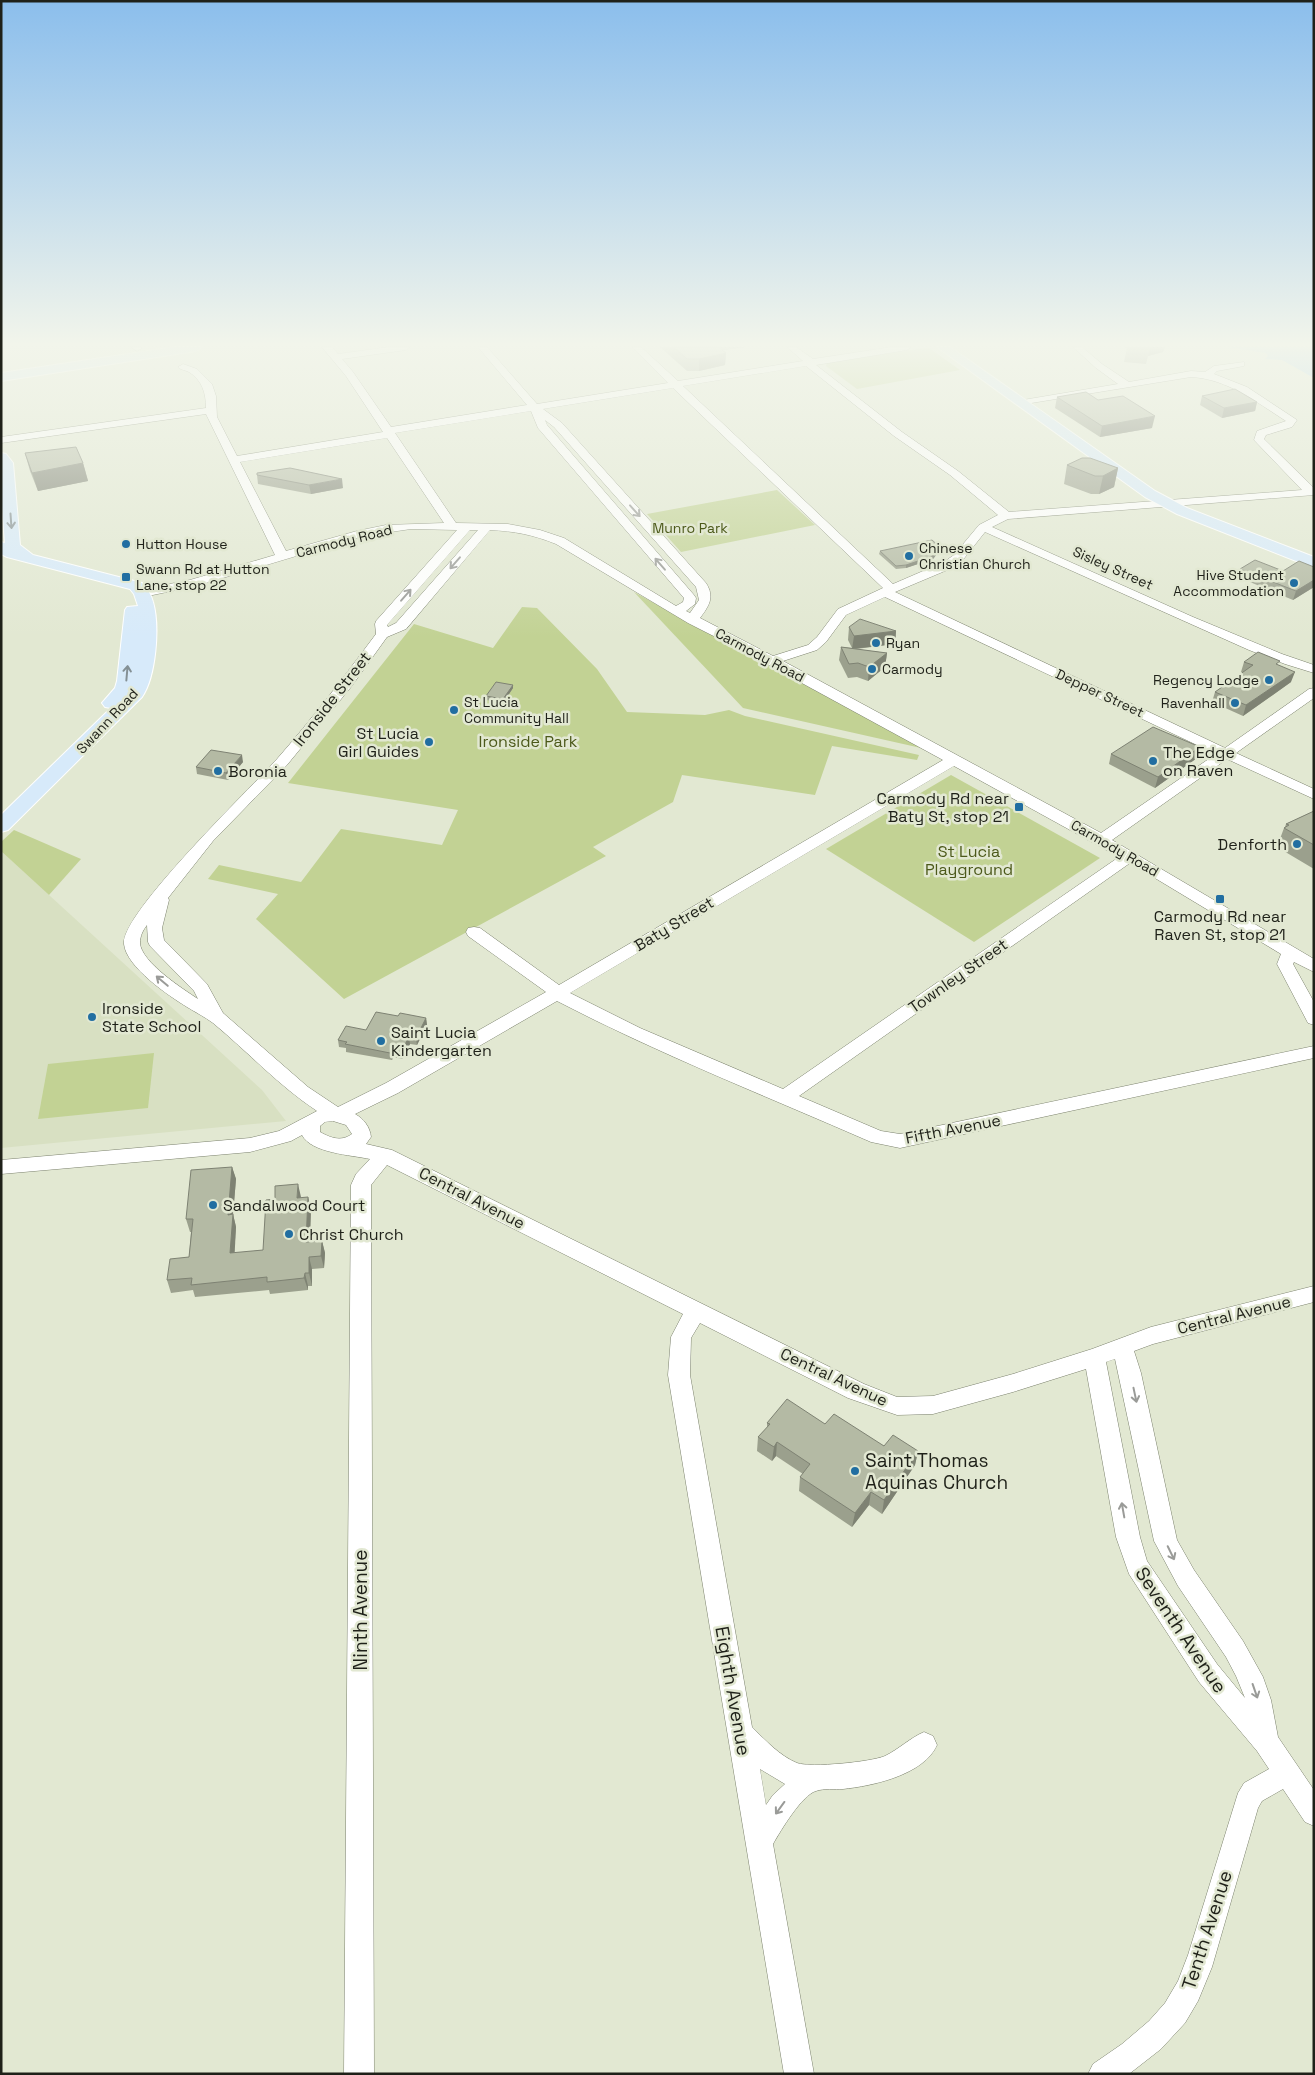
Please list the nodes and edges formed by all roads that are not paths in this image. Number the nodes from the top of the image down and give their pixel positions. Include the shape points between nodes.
1 (226, 444) edge
2 (326, 444) edge
3 (396, 444) edge
4 (557, 444) edge
5 (576, 444) edge
6 (737, 444) edge
7 (912, 444) edge
8 (1080, 444) edge
9 (1264, 444) edge
10 (1, 457) edge
11 (233, 460) junction
12 (1140, 487) junction
13 (1313, 492) edge
14 (1166, 502) junction
15 (1116, 506) junction
16 (1006, 516) junction
17 (452, 526) junction
18 (466, 526) junction
19 (487, 526) junction
20 (983, 527) junction
21 (1, 547) edge
22 (282, 556) junction
23 (27, 557) junction
24 (1314, 563) edge
25 (680, 587) junction
26 (888, 591) junction
27 (650, 594) junction
28 (141, 596) junction
29 (676, 611) junction
30 (692, 620) junction
31 (382, 634) junction
32 (773, 661) junction
33 (1314, 668) edge
34 (1314, 692) edge
35 (1226, 753) junction
36 (955, 759) junction
37 (1314, 795) edge
38 (1, 810) edge
39 (1, 826) edge
40 (1102, 840) junction
41 (1130, 856) junction
42 (161, 897) junction
43 (474, 932) dead end
44 (1290, 952) junction
45 (1314, 967) edge
46 (556, 992) junction
47 (218, 1017) junction
48 (1314, 1019) edge
49 (1314, 1052) edge
50 (294, 1085) junction
51 (392, 1088) junction
52 (786, 1096) junction
53 (337, 1114) junction
54 (313, 1121) junction
55 (361, 1129) junction
56 (322, 1141) junction
57 (250, 1145) junction
58 (344, 1147) junction
59 (385, 1155) junction
60 (1, 1167) edge
61 (1314, 1294) edge
62 (696, 1311) junction
63 (1122, 1348) junction
64 (1096, 1357) junction
65 (742, 1735) junction
66 (1266, 1742) junction
67 (924, 1745) dead end
68 (1286, 1773) junction
69 (809, 1779) junction
70 (1314, 1813) edge
71 (758, 1843) junction
72 (359, 2074) edge
73 (799, 2074) edge
74 (1103, 2074) edge

1 - 11 street
2 - 11 street
3 - 17 street
25 -> 4 street
5 -> 30 street via 703,588 704,603
6 - 26 street, Depper Street
7 - 16 street
8 - 12 main road
9 - 13 street
10 -> 23 main road via 6,463 12,547
11 - 22 street
12 - 14 main road
12 - 15 street
13 - 14 street
14 - 15 street
14 - 24 main road via 1189,515
15 - 16 street
16 - 20 street
17 - 18 street, Carmody Road
17 - 22 street, Carmody Road via 380,529
18 - 19 street, Carmody Road
31 -> 18 street, Ironside Street via 380,624
19 - 27 street, Carmody Road via 524,529 548,536
19 -> 31 street, Ironside Street via 401,626
20 - 26 street via 953,562
20 - 33 street, Sisley Street via 1193,622 1296,664
21 - 23 main road via 12,554
22 - 28 street, Carmody Road
23 - 28 main road via 110,580
25 - 27 street
25 - 29 street via 690,600
26 - 32 street via 838,615 814,646
26 - 35 street, Depper Street
27 - 29 street, Carmody Road
38 -> 28 main road, Swann Road via 123,689
28 - 39 main road, Swann Road via 147,611 142,682 136,693
29 - 30 street, Carmody Road
30 - 32 street, Carmody Road
31 - 42 street, Ironside Street via 282,762 204,844
32 - 36 street, Carmody Road
34 - 35 street
35 - 37 street, Depper Street
35 - 40 street
36 - 40 street, Carmody Road
36 - 46 street, Baty Street
40 - 41 street, Carmody Road
41 - 44 street, Carmody Road
41 - 52 street, Townley Street
42 - 47 street, Ironside Street via 154,931 156,942 201,988
47 -> 42 street, Ironside Street via 155,976 134,952 132,944 136,928
43 - 46 street, Fifth Avenue
44 - 45 street, Carmody Road
44 - 48 street via 1285,964
46 - 51 street, Baty Street
46 - 52 street, Fifth Avenue via 609,1021
47 - 50 street, Ironside Street
49 - 52 street, Fifth Avenue via 900,1141 878,1137
50 - 53 street, Ironside Street via 313,1101
50 - 54 street, Ironside Street
51 - 53 street, Baty Street
51 - 55 street, Baty Street via 366,1110
53 - 54 street, Central Avenue
53 - 55 street, Central Avenue
54 - 56 street via 309,1126 310,1133
54 - 57 street, Central Avenue via 284,1136
55 - 58 street via 360,1139
55 - 59 street, Central Avenue
56 - 57 street, Central Avenue
56 - 58 street, Central Avenue
57 - 60 street, Central Avenue
58 - 59 street, Central Avenue
59 - 62 street, Central Avenue
59 - 72 street, Ninth Avenue via 361,1185
61 - 63 street, Central Avenue via 1151,1336
62 - 64 street, Central Avenue via 865,1394 904,1407 925,1406 997,1388
62 - 65 street, Eighth Avenue via 680,1337 679,1375
63 - 64 street, Central Avenue
63 -> 66 street, Seventh Avenue via 1166,1541 1176,1562 1247,1671 1260,1706
66 -> 64 street, Seventh Avenue via 1208,1672 1134,1560
65 - 69 street via 778,1767
65 - 71 street, Eighth Avenue
66 - 68 street, Seventh Avenue
67 - 69 street via 901,1762 883,1770
68 - 70 street, Seventh Avenue
68 - 74 street, Tenth Avenue via 1257,1788 1248,1798 1200,1961 1182,2002 1149,2040
69 -> 71 street via 782,1804
71 - 73 street, Eighth Avenue

